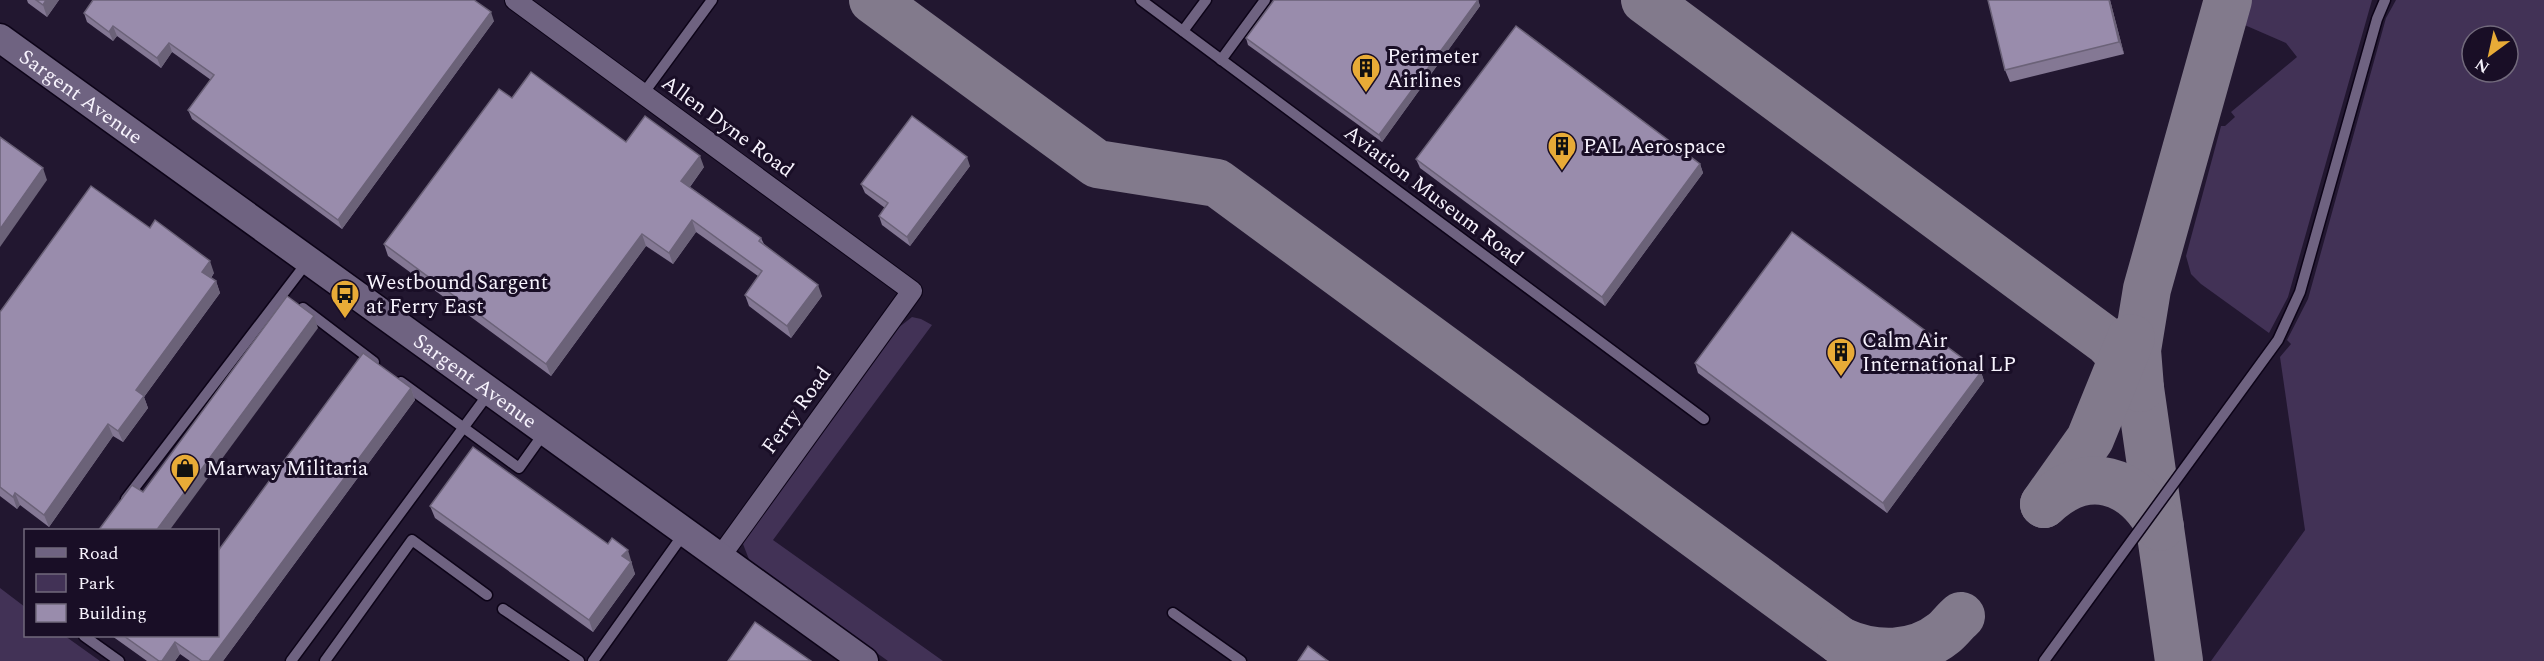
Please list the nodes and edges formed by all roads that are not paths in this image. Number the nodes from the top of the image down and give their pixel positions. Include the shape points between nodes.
1 (515, 0) edge
2 (712, 0) edge
3 (1141, 0) edge
4 (1206, 0) edge
5 (1265, 0) edge
6 (2385, 0) edge
7 (1183, 31) junction
8 (0, 38) edge
9 (1221, 60) junction
10 (643, 94) junction
11 (308, 261) junction
12 (912, 291) joint
13 (284, 293) junction
14 (490, 391) junction
15 (1704, 419) dead end
16 (463, 428) junction
17 (545, 431) junction
18 (116, 512) edge
19 (685, 532) junction
20 (720, 556) junction
21 (487, 595) dead end
22 (503, 609) dead end
23 (1173, 613) dead end
24 (85, 637) edge
25 (120, 661) edge
26 (291, 661) edge
27 (325, 661) edge
28 (579, 661) edge
29 (593, 661) edge
30 (864, 661) edge
31 (1242, 661) edge
32 (2044, 661) edge

1 - 10 street, Allen Dyne Road
2 - 10 lane
3 - 7 lane, Aviation Museum Road
4 - 7 lane
5 - 9 lane
6 - 32 lane via 2305,276 2288,321
7 - 9 lane, Aviation Museum Road
8 - 11 street, Sargent Avenue
9 - 15 lane, Aviation Museum Road
10 - 12 street, Allen Dyne Road
11 - 13 lane
11 - 14 street, Sargent Avenue
12 - 20 street, Ferry Road
13 - 16 lane
13 - 18 lane
14 - 16 lane
14 - 17 street, Sargent Avenue
16 - 17 lane via 519,468
16 - 26 lane
17 - 19 street, Sargent Avenue
19 - 20 street, Sargent Avenue
19 - 29 lane
20 - 30 street, Sargent Avenue
21 - 27 lane via 412,540
22 - 28 lane
23 - 31 lane
24 - 25 lane

